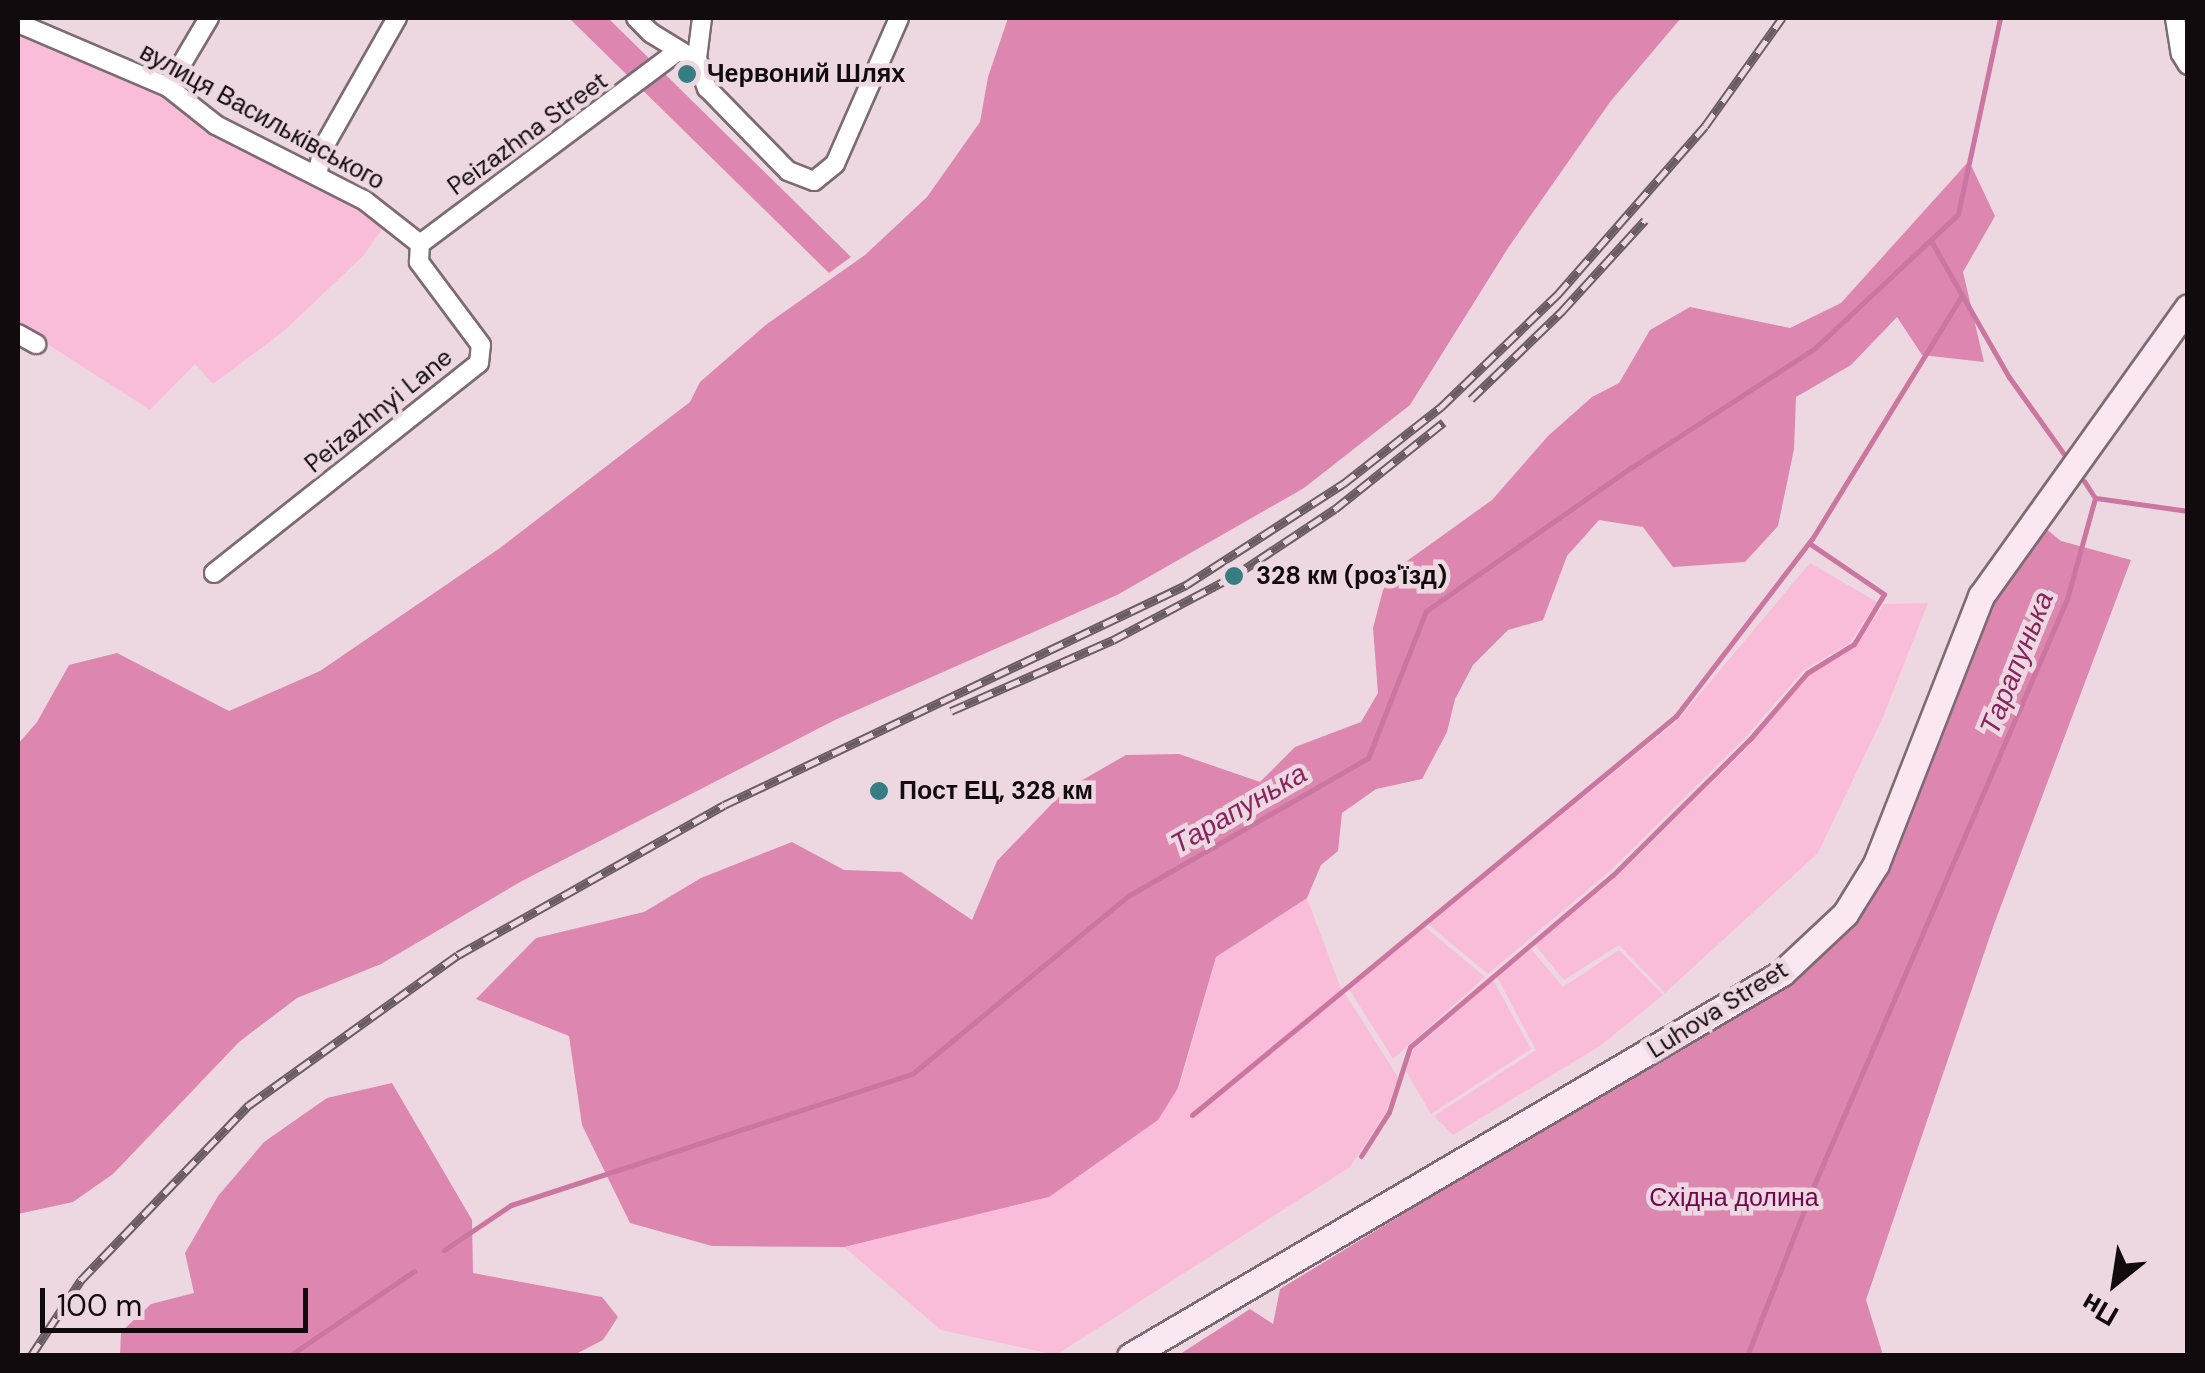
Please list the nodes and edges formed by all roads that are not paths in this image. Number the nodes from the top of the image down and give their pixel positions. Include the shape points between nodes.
1 (209, 18) edge
2 (396, 18) edge
3 (636, 18) edge
4 (702, 18) edge
5 (899, 18) edge
6 (2175, 18) edge
7 (26, 22) edge
8 (678, 52) junction
9 (697, 58) junction
10 (2188, 65) edge
11 (168, 87) junction
12 (318, 175) junction
13 (420, 253) junction
14 (2188, 307) edge
15 (18, 334) edge
16 (36, 344) dead end
17 (214, 573) dead end
18 (1130, 1356) edge

1 - 11 street
2 - 12 street via 322,148
3 - 8 street
4 - 9 street
5 - 9 street via 835,164 814,181 788,171 736,122 707,88
6 - 10 street
7 - 11 street, вулиця Васильківського
8 - 9 street
8 - 13 street, Peizazhna Street
11 - 12 street, вулиця Васильківського via 216,125
12 - 13 street, вулиця Васильківського via 364,200
13 - 17 street, Peizazhnyi Lane via 480,345 479,363
14 - 18 street, Luhova Street via 1980,596 1876,864 1845,914 1782,974
15 - 16 street

